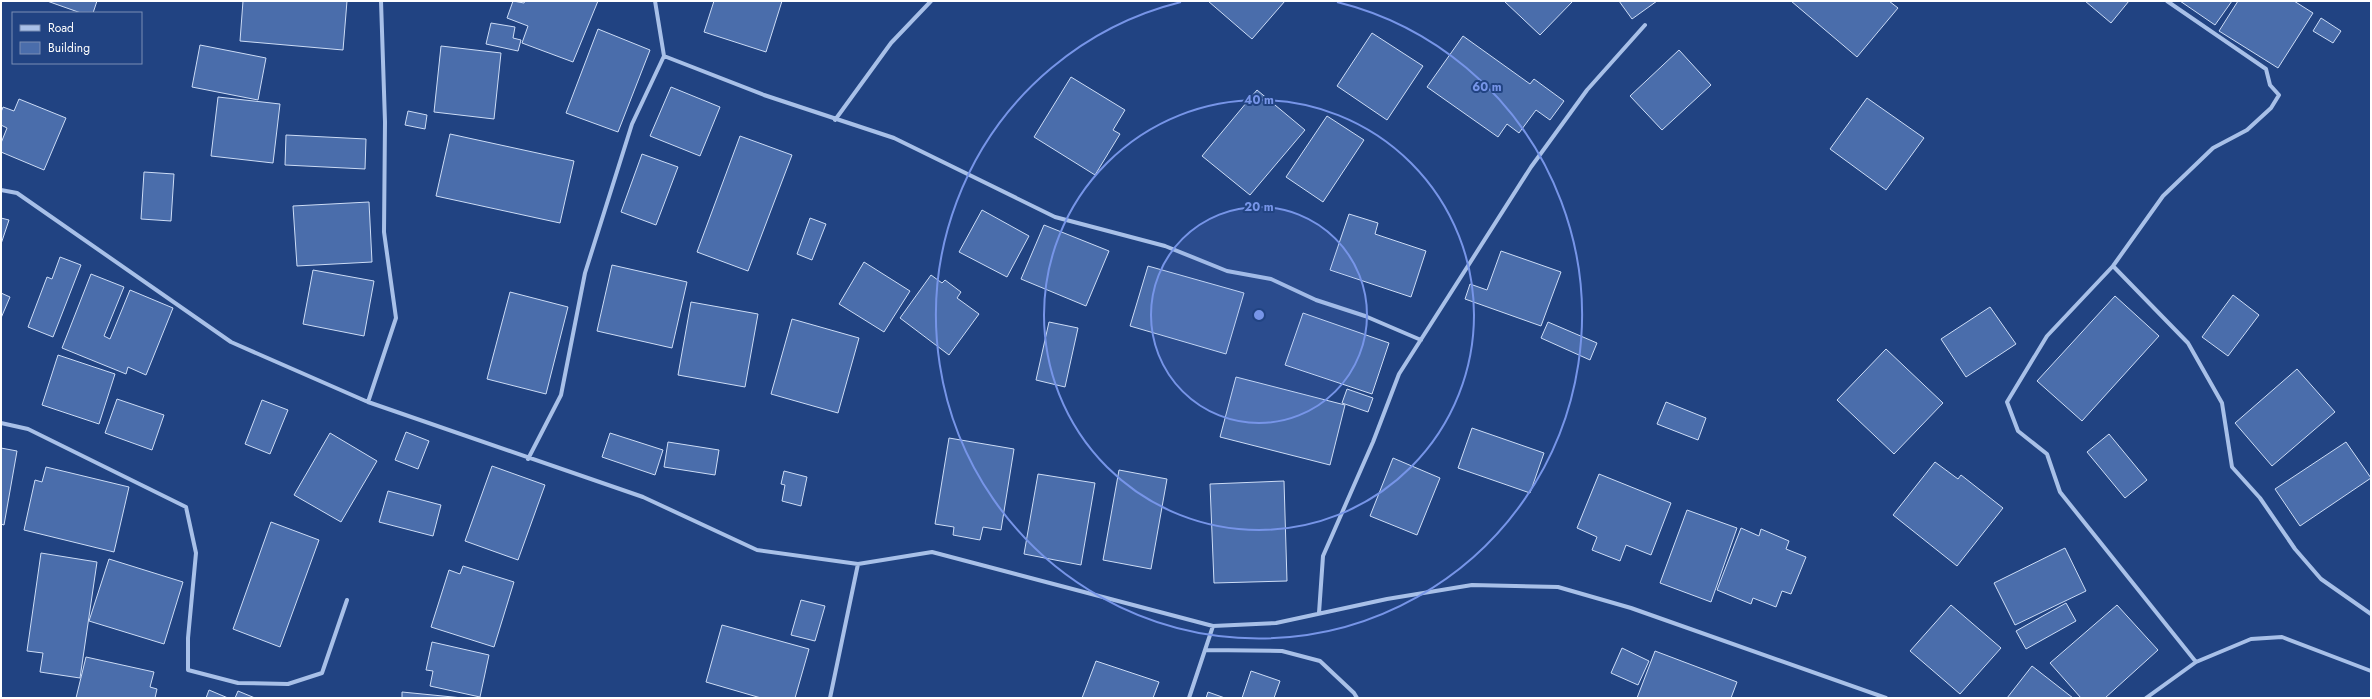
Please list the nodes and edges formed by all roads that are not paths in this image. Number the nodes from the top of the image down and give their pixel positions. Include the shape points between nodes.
1 (382, 1) edge
2 (655, 1) edge
3 (931, 1) edge
4 (2167, 1) edge
5 (1645, 25) dead end
6 (664, 56) junction
7 (835, 120) junction
8 (1, 190) edge
9 (2113, 266) junction
10 (1421, 340) junction
11 (368, 402) junction
12 (1, 423) edge
13 (528, 458) junction
14 (858, 564) junction
15 (347, 600) dead end
16 (1319, 614) junction
17 (2371, 614) edge
18 (1213, 626) junction
19 (1206, 650) junction
20 (2196, 662) junction
21 (2371, 671) edge
22 (1879, 696) edge
23 (830, 698) edge
24 (1188, 698) edge
25 (1357, 698) edge
26 (1886, 698) edge
27 (2146, 698) edge

1 - 11 street via 384,232 396,318
2 - 6 street
3 - 7 street via 891,43
4 - 9 street via 2266,69 2270,85 2280,96 2247,130 2213,148 2163,196
5 - 10 street via 1587,90 1531,167
6 - 7 street
6 - 13 street via 632,124 587,266 561,395
7 - 10 street via 894,138 1055,217 1165,246 1227,271 1271,279 1316,300 1366,316
8 - 11 street via 17,193 231,342
9 - 17 street via 2188,343 2222,403 2232,467 2260,498 2294,549 2321,579
9 - 20 street via 2047,336 2007,402 2018,432 2047,454 2060,492
10 - 16 street via 1399,374 1373,442 1323,556
11 - 13 street
12 - 15 street via 28,429 186,507 196,553 188,638 188,670 238,683 288,684 322,673
13 - 14 street via 643,497 757,550
14 - 18 street via 932,552
14 - 23 street
16 - 18 street via 1276,622
16 - 22 street via 1387,599 1472,585 1558,587 1631,608
18 - 19 street
19 - 24 street
19 - 25 street via 1282,651 1320,661
20 - 21 street via 2251,639 2282,637
20 - 27 street
22 - 26 street

